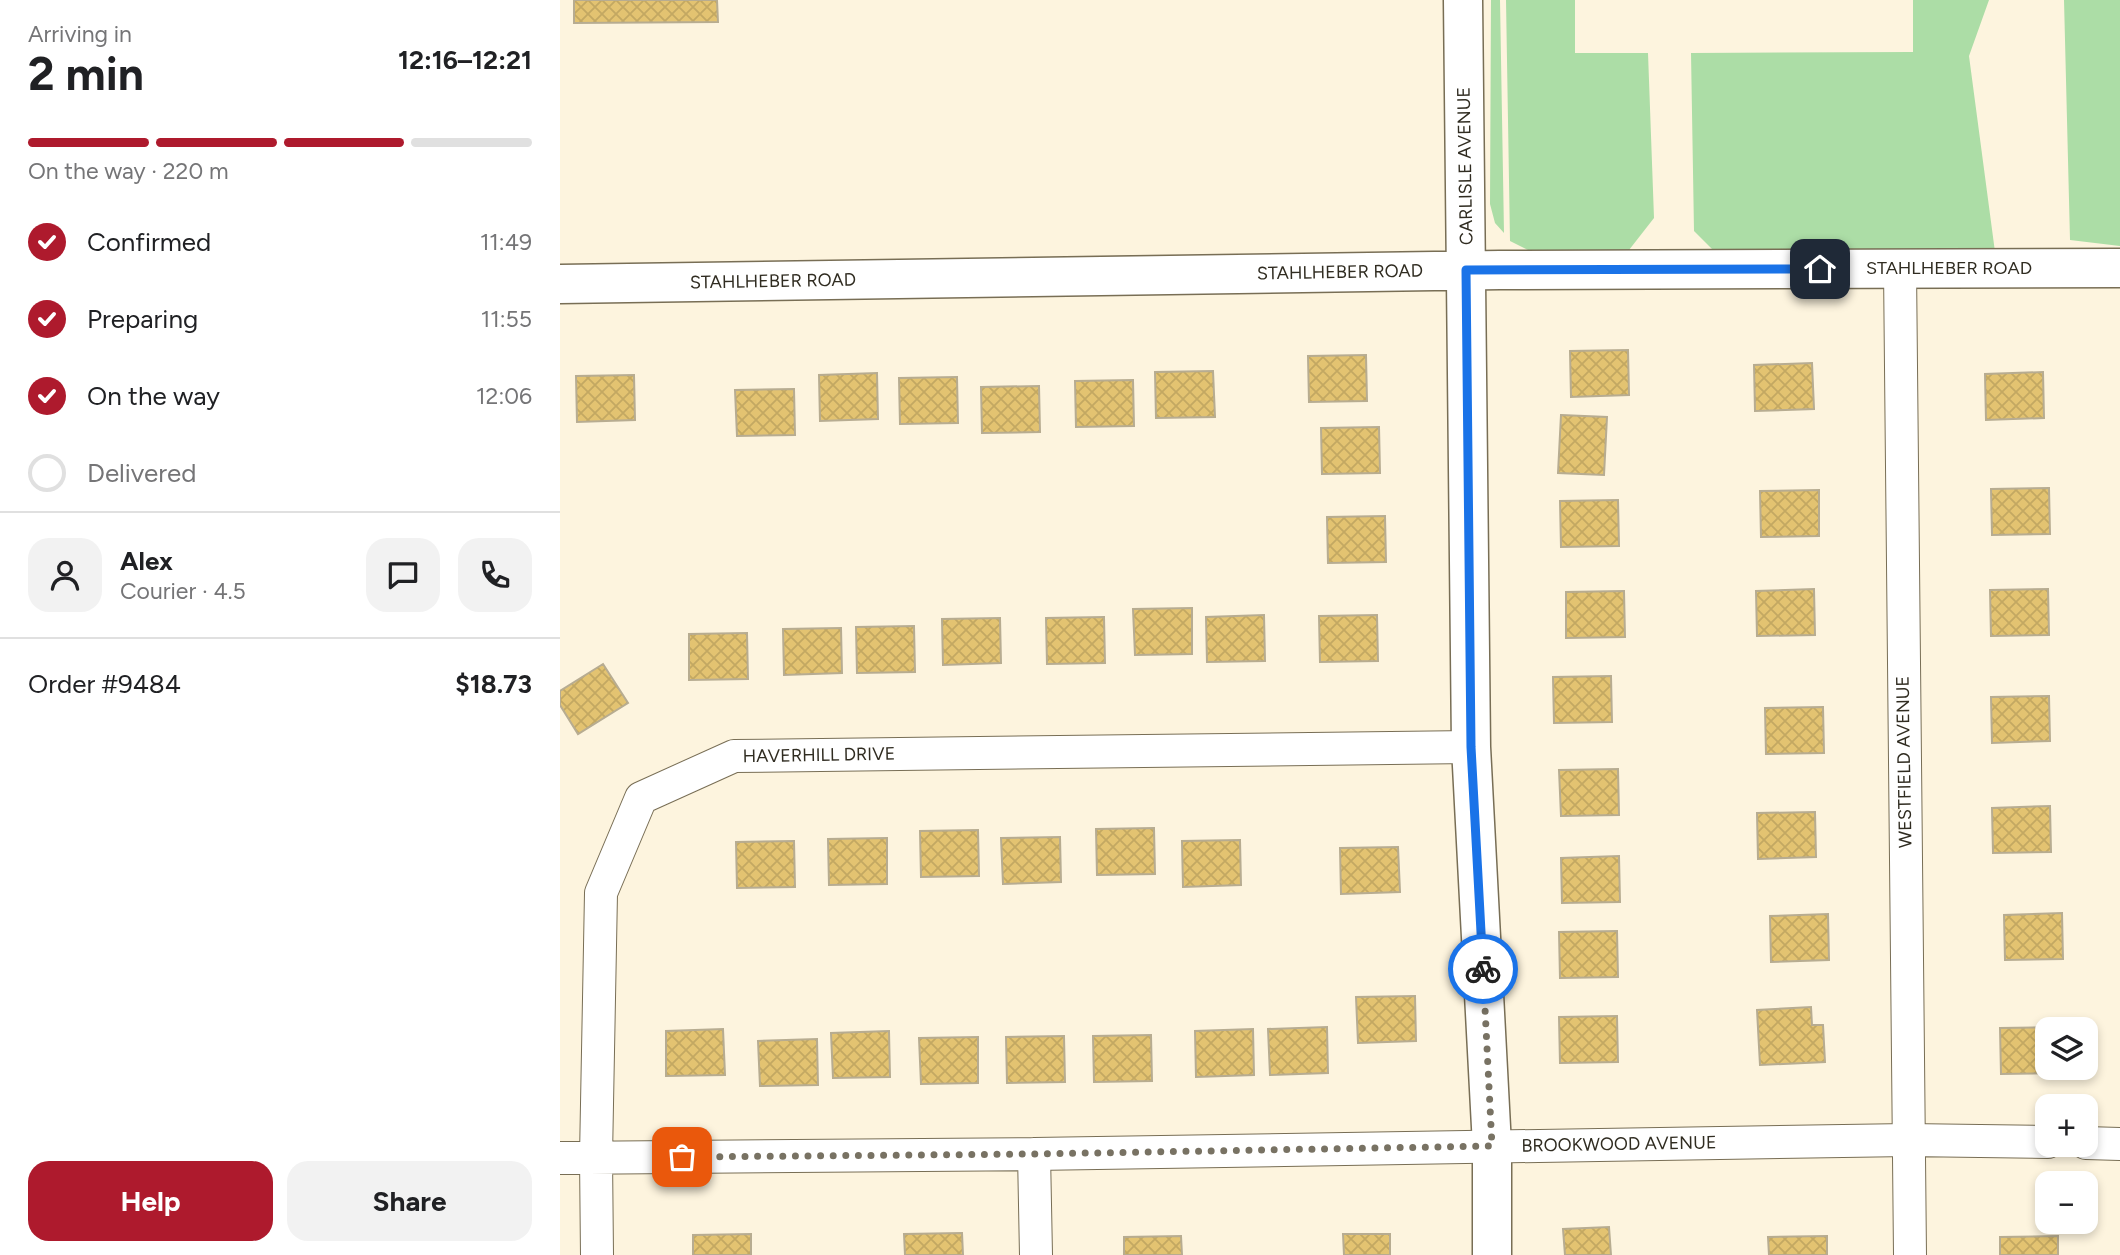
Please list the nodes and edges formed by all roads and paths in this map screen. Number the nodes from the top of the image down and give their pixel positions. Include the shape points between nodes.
1 (1463, 0) edge
2 (1900, 268) junction
3 (2120, 268) edge
4 (1466, 270) junction
5 (560, 284) edge
6 (1471, 747) junction
7 (1908, 1140) junction
8 (2035, 1142) edge
9 (2098, 1143) edge
10 (2120, 1143) edge
11 (1492, 1146) junction
12 (1034, 1154) junction
13 (596, 1157) junction
14 (560, 1158) edge
15 (597, 1255) edge
16 (1036, 1255) edge
17 (1492, 1255) edge
18 (1910, 1255) edge

1 - 4 street, CARLISLE AVENUE
2 - 3 street, STAHLHEBER ROAD
2 - 4 street, STAHLHEBER ROAD
2 - 7 street, WESTFIELD AVENUE
4 - 5 street, STAHLHEBER ROAD
4 - 6 street, CARLISLE AVENUE
6 - 11 street, CARLISLE AVENUE
6 - 13 street, HAVERHILL DRIVE via 734,756 641,798 601,893
7 - 8 street, BROOKWOOD AVENUE
7 - 11 street, BROOKWOOD AVENUE
7 - 18 street, WESTFIELD AVENUE
9 - 10 street
11 - 12 street, BROOKWOOD AVENUE
11 - 17 street, CARLISLE AVENUE
12 - 13 street, BROOKWOOD AVENUE
12 - 16 street
13 - 14 street, BROOKWOOD AVENUE
13 - 15 street, HAVERHILL DRIVE

